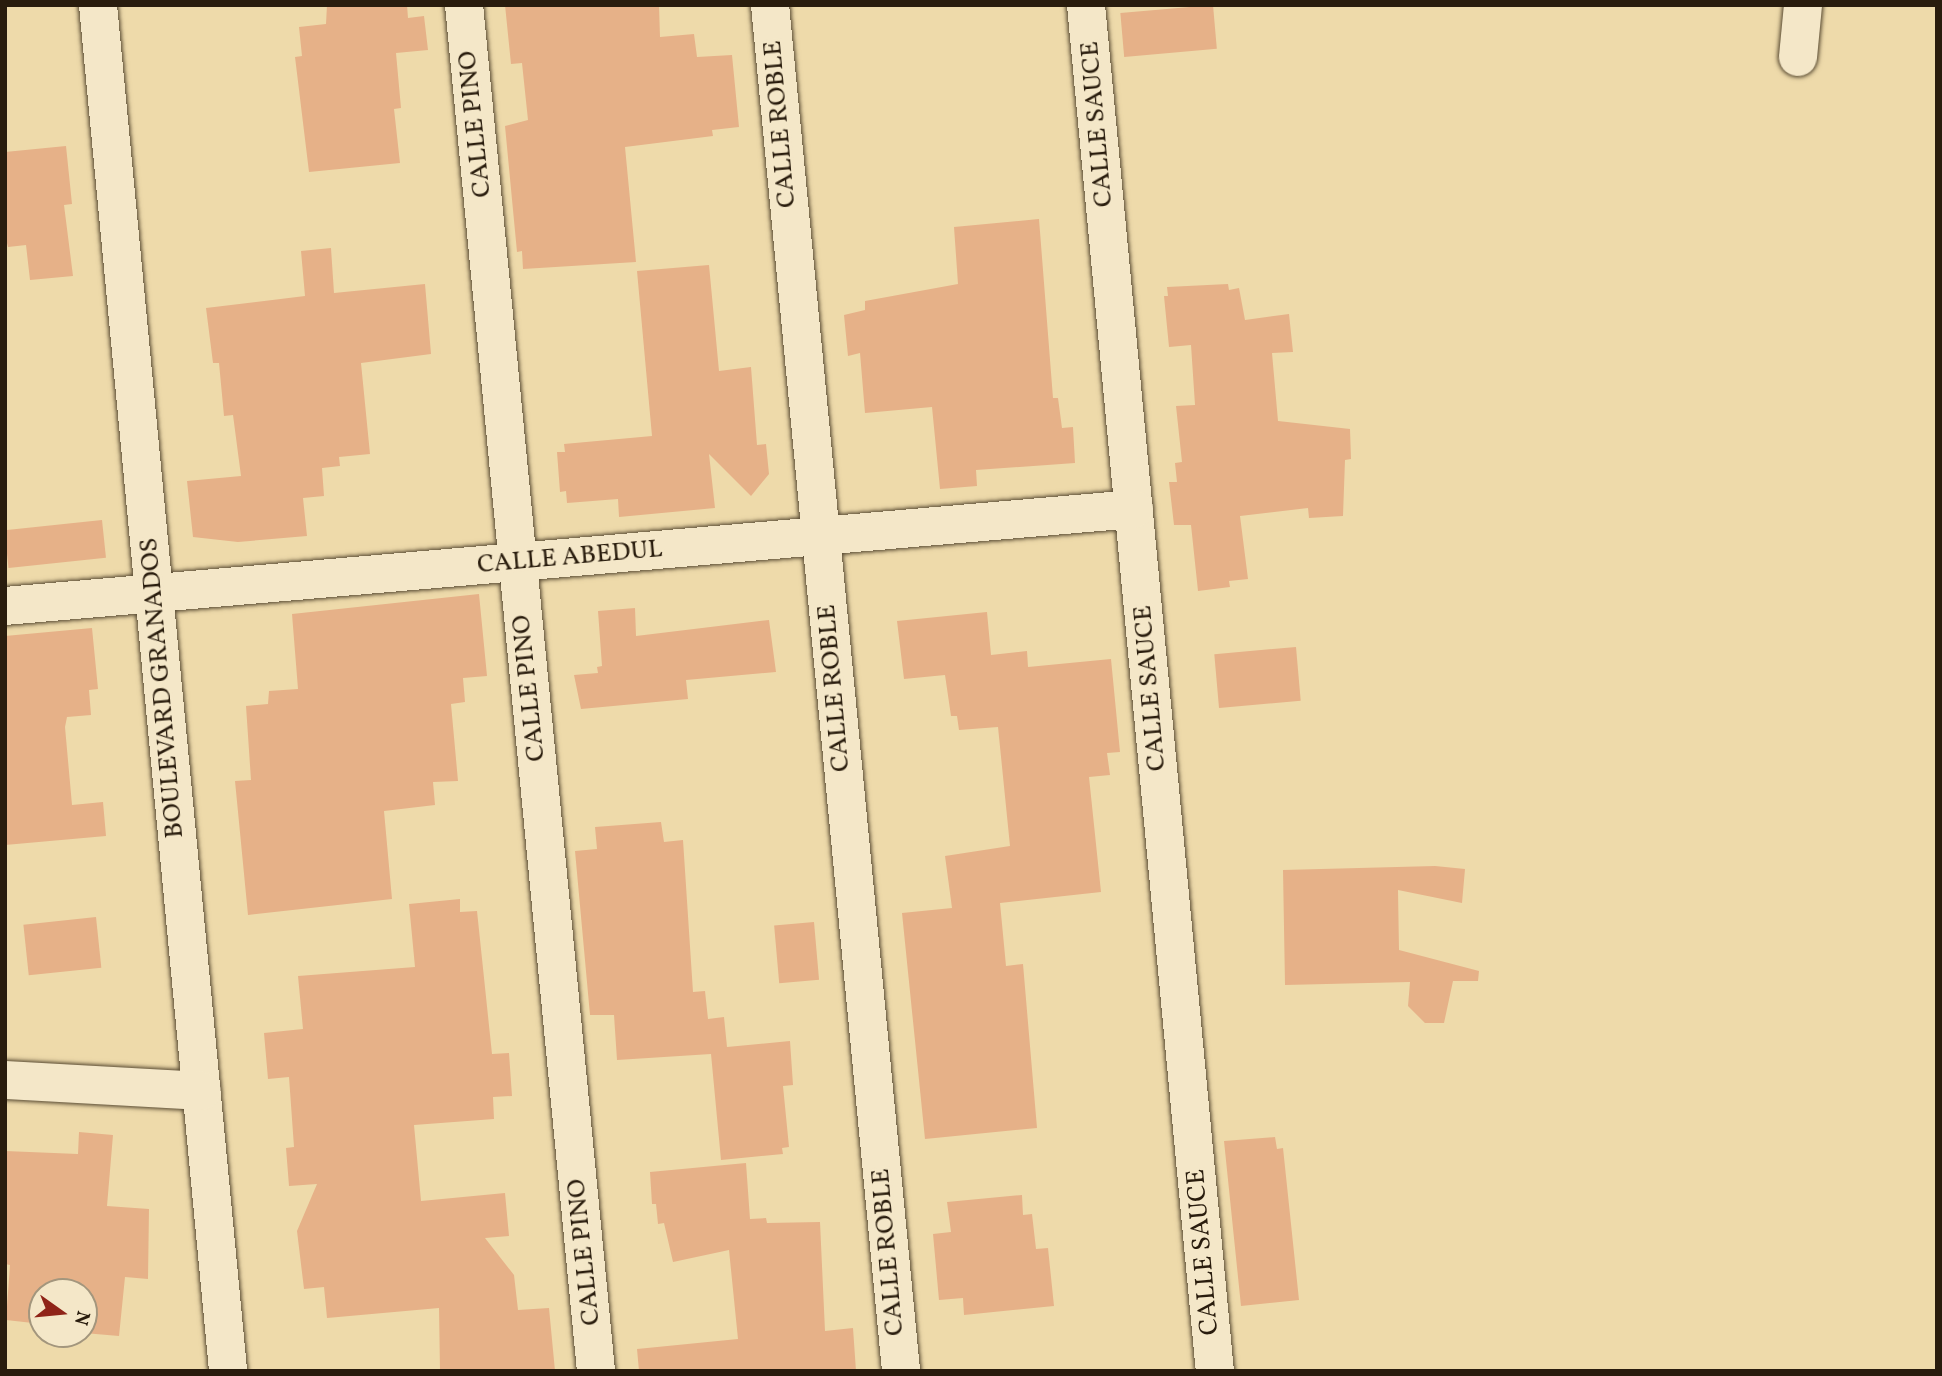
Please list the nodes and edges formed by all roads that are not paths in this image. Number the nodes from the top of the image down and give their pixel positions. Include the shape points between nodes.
1 (98, 5) edge
2 (464, 5) edge
3 (770, 5) edge
4 (1086, 5) edge
5 (1803, 5) edge
6 (1798, 57) dead end
7 (1134, 509) junction
8 (821, 536) junction
9 (518, 562) junction
10 (154, 593) junction
11 (5, 606) edge
12 (5, 1080) edge
13 (202, 1091) junction
14 (228, 1371) edge
15 (596, 1371) edge
16 (901, 1371) edge
17 (1215, 1371) edge

1 - 10 street, BOULEVARD GRANADOS
2 - 9 street, CALLE PINO
3 - 8 street, CALLE ROBLE
4 - 7 street, CALLE SAUCE
5 - 6 street
7 - 8 street, CALLE ABEDUL
7 - 17 street, CALLE SAUCE
8 - 9 street, CALLE ABEDUL
8 - 16 street, CALLE ROBLE
9 - 10 street, CALLE ABEDUL
9 - 15 street, CALLE PINO
10 - 11 street, CALLE ABEDUL
10 - 13 street, BOULEVARD GRANADOS
12 - 13 street
13 - 14 street, BOULEVARD GRANADOS

